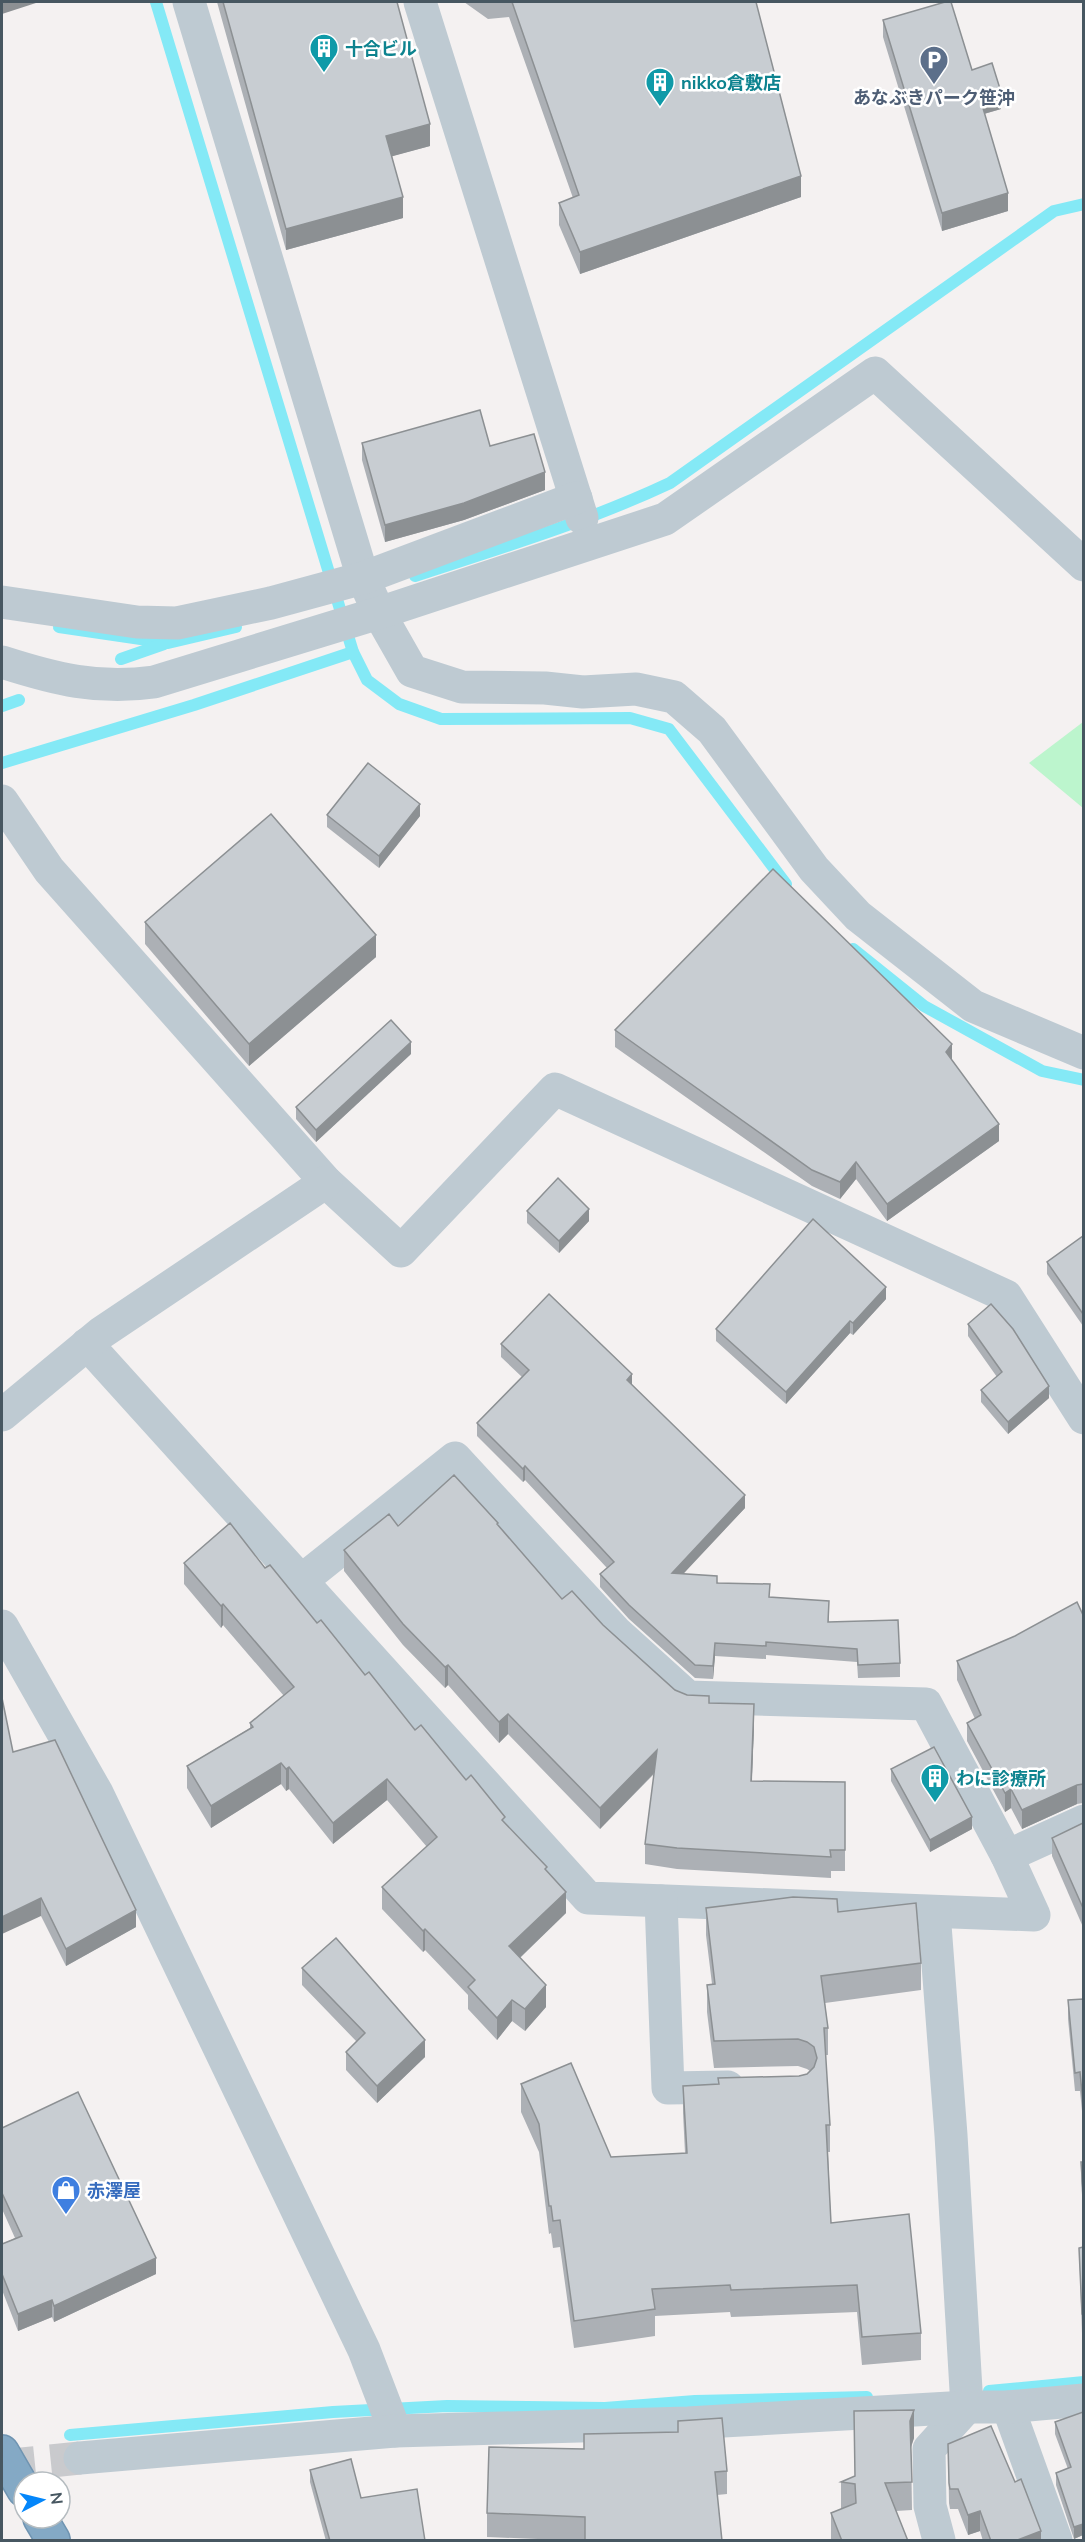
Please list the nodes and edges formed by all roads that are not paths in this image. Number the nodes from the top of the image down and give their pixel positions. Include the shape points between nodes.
1 (189, 2) edge
2 (420, 2) edge
3 (582, 520) junction
4 (1083, 565) edge
5 (343, 584) junction
6 (2, 602) edge
7 (355, 620) junction
8 (274, 621) junction
9 (2, 662) edge
10 (2, 801) edge
11 (1083, 1053) edge
12 (326, 1182) junction
13 (87, 1344) junction
14 (2, 1415) edge
15 (1083, 1418) edge
16 (302, 1581) junction
17 (2, 1626) edge
18 (1083, 1821) edge
19 (1007, 1856) junction
20 (661, 1900) junction
21 (934, 1912) junction
22 (763, 2086) edge
23 (966, 2396) junction
24 (1083, 2400) edge
25 (1008, 2407) junction
26 (390, 2416) junction
27 (2, 2452) edge
28 (80, 2458) tunnel mouth
29 (12, 2470) edge
30 (939, 2541) edge
31 (1056, 2541) edge

1 - 5 street
2 - 3 street
3 - 4 street via 665,519 875,373
3 - 5 street
3 - 7 street
5 - 7 street
5 - 8 street
6 - 8 street via 137,622
7 - 8 street
7 - 11 street via 412,671 462,687 583,692 636,688 674,697 712,730 814,869 858,916 973,1006
8 - 9 street via 178,676 125,686 49,677
10 - 12 street via 49,870
12 - 13 street
12 - 15 street via 401,1251 555,1089 1006,1296
13 - 14 street
13 - 16 street
16 - 19 street via 455,1458 616,1632 688,1697 926,1704
16 - 20 street via 588,1898
17 - 26 street via 97,1793 359,2339
18 - 19 street
19 - 21 street via 1034,1915
20 - 21 street
20 - 22 street via 668,2088
21 - 23 street
23 - 25 street
23 - 26 street via 688,2423
23 - 30 street via 929,2449 930,2506
24 - 25 street
25 - 31 street
26 - 28 street
27 - 29 highway

